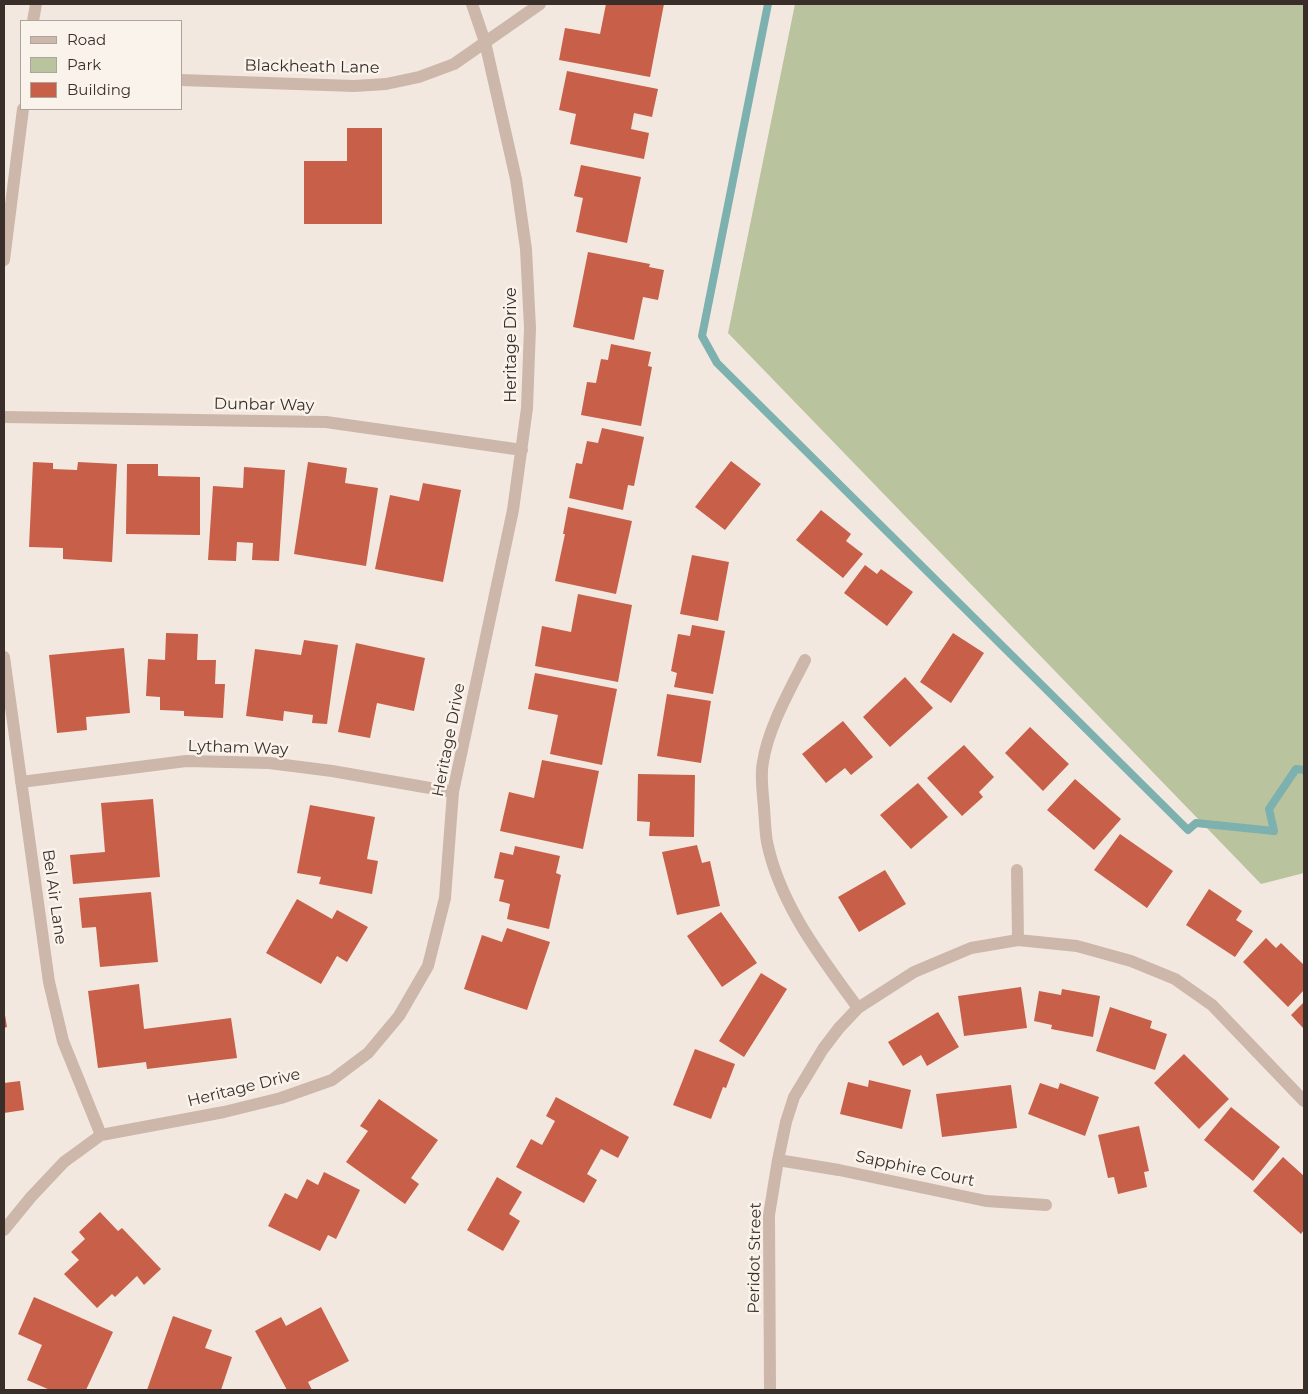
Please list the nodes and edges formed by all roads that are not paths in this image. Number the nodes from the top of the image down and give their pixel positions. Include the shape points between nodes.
1 (36, 4) edge
2 (472, 4) edge
3 (540, 4) edge
4 (33, 20) edge
5 (485, 42) junction
6 (182, 80) edge
7 (23, 110) edge
8 (4, 260) edge
9 (4, 417) edge
10 (522, 450) junction
11 (4, 657) edge
12 (805, 660) dead end
13 (21, 782) junction
14 (453, 792) junction
15 (1018, 870) dead end
16 (1018, 940) junction
17 (858, 1008) junction
18 (1304, 1101) edge
19 (101, 1134) junction
20 (778, 1160) junction
21 (1046, 1204) dead end
22 (4, 1230) edge
23 (770, 1390) edge

1 - 4 street
2 - 5 street, Heritage Drive
3 - 5 street, Blackheath Lane
5 - 6 street, Blackheath Lane via 454,64 419,78 386,84 354,86
5 - 10 street, Heritage Drive via 516,179 526,249 530,328
7 - 8 street
9 - 10 street, Dunbar Way via 326,422
10 - 14 street, Heritage Drive via 513,510
11 - 13 street, Bel Air Lane
12 - 17 street via 774,726 762,762 767,841 794,913
13 - 14 street, Lytham Way via 186,761 269,763 332,770
13 - 19 street, Bel Air Lane via 54,1010 62,1041
14 - 19 street, Heritage Drive via 445,898 428,966 399,1016 368,1053 332,1080 281,1098 224,1112
15 - 16 street
16 - 17 street, Peridot Street via 971,948 914,972
16 - 18 street, Peridot Street via 1077,946 1131,961 1176,980 1212,1005
17 - 20 street, Peridot Street via 823,1049 794,1097
19 - 22 street, Heritage Drive via 64,1162
20 - 21 street, Sapphire Court via 986,1201
20 - 23 street, Peridot Street via 769,1215

